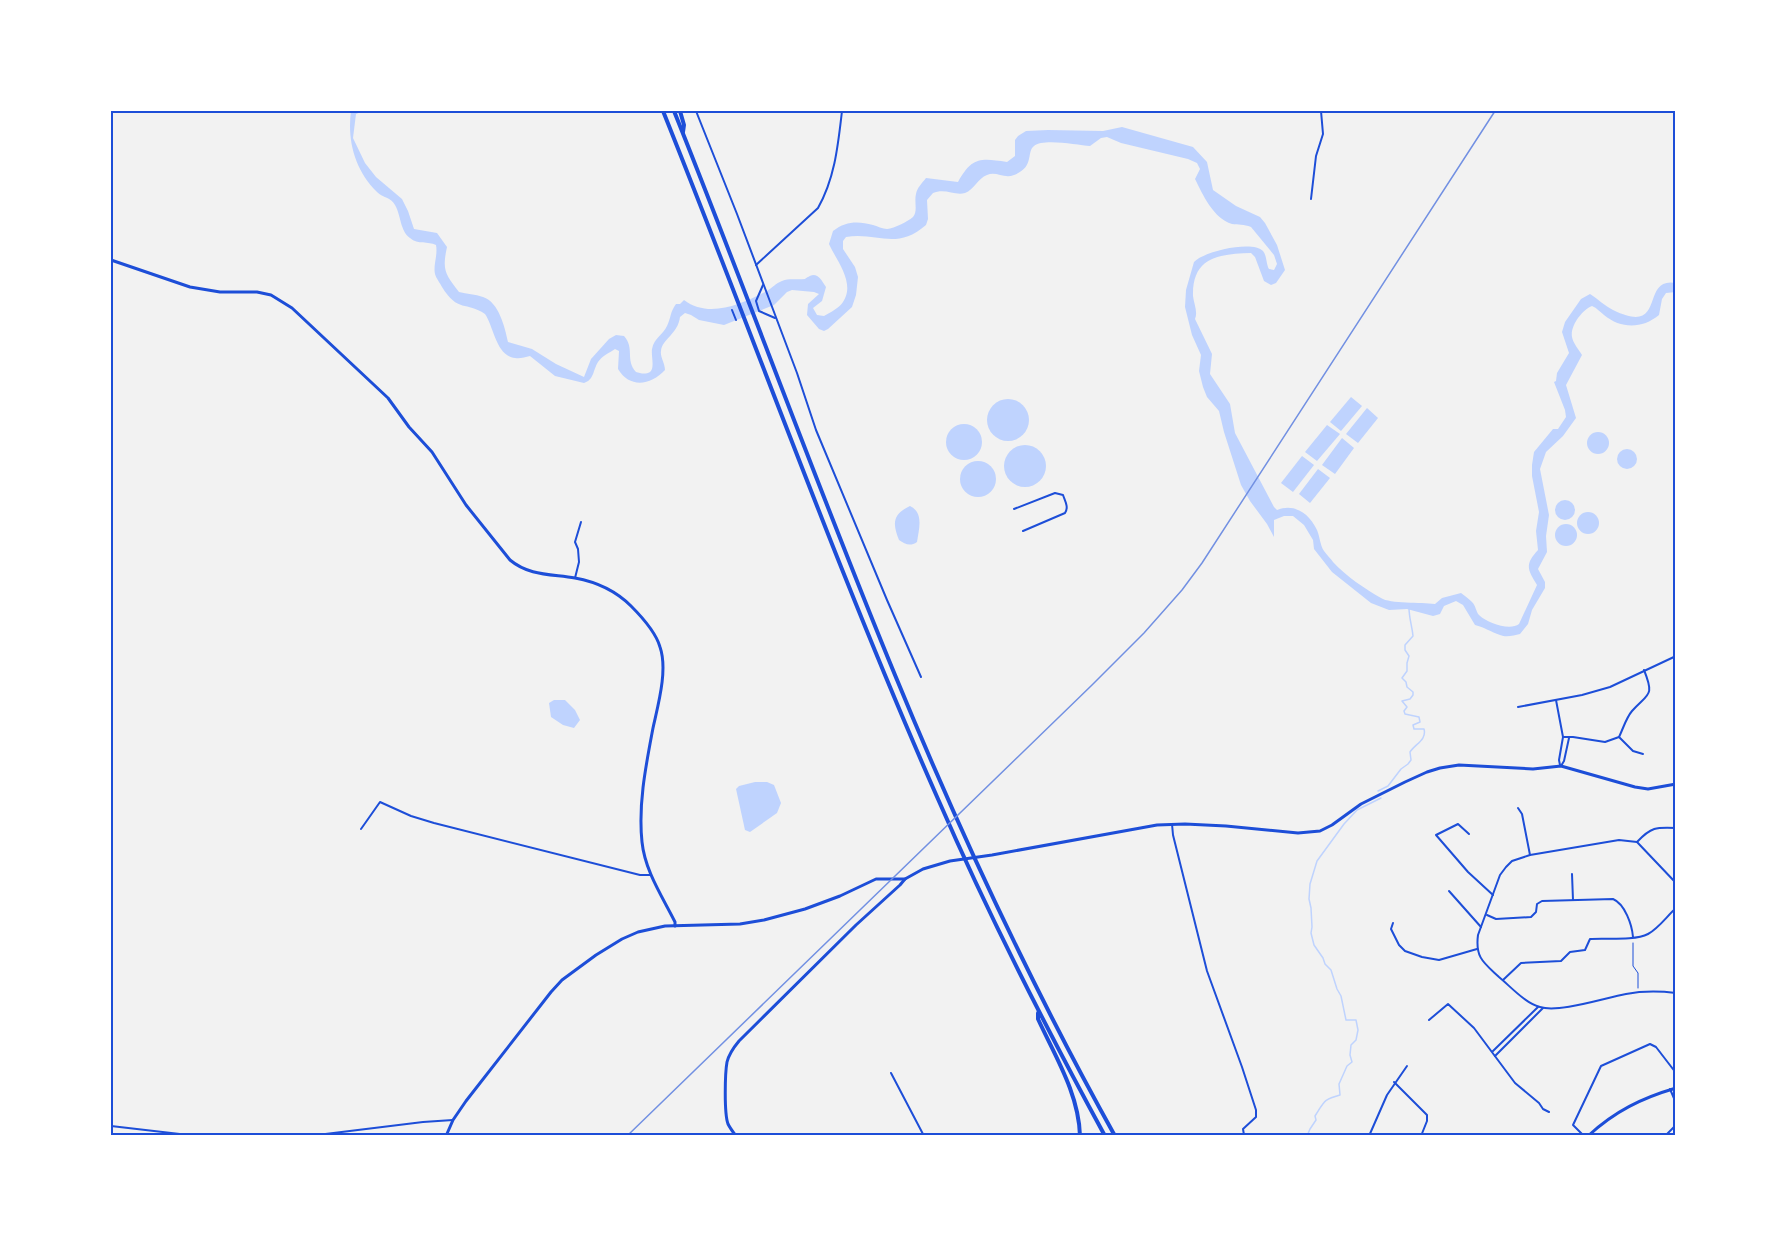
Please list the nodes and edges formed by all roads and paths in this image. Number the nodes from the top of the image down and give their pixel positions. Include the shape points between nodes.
1 (663, 111) edge
2 (674, 111) edge
3 (680, 111) edge
4 (696, 111) edge
5 (842, 111) edge
6 (1321, 111) edge
7 (682, 133) junction
8 (1311, 199) dead end
9 (111, 260) edge
10 (756, 265) junction
11 (763, 285) junction
12 (732, 310) dead end
13 (775, 318) junction
14 (736, 320) dead end
15 (1014, 509) dead end
16 (581, 522) dead end
17 (1023, 531) dead end
18 (575, 578) junction
19 (1676, 656) edge
20 (1644, 670) junction
21 (921, 677) dead end
22 (1556, 700) junction
23 (1518, 707) dead end
24 (1563, 737) junction
25 (1619, 737) junction
26 (1569, 738) junction
27 (1643, 754) dead end
28 (1561, 766) junction
29 (1676, 784) edge
30 (1518, 808) dead end
31 (1172, 824) junction
32 (1676, 828) edge
33 (361, 829) dead end
34 (1469, 834) dead end
35 (1637, 842) junction
36 (1530, 855) junction
37 (1572, 874) dead end
38 (651, 875) junction
39 (905, 879) junction
40 (1676, 883) edge
41 (1449, 891) dead end
42 (1493, 895) junction
43 (1573, 900) junction
44 (1676, 908) edge
45 (1487, 915) junction
46 (1393, 923) dead end
47 (675, 926) junction
48 (1482, 927) junction
49 (1633, 937) junction
50 (1477, 949) junction
51 (1503, 980) junction
52 (1638, 993) junction
53 (1676, 993) edge
54 (1538, 1007) junction
55 (1543, 1008) junction
56 (1037, 1009) junction
57 (1429, 1020) dead end
58 (1492, 1052) junction
59 (1495, 1056) junction
60 (1407, 1066) dead end
61 (891, 1073) dead end
62 (1676, 1073) edge
63 (1394, 1082) junction
64 (1676, 1088) edge
65 (1670, 1089) junction
66 (1676, 1103) edge
67 (1549, 1112) dead end
68 (453, 1120) junction
69 (1676, 1125) edge
70 (111, 1126) edge
71 (1244, 1135) edge
72 (197, 1136) edge
73 (309, 1136) edge
74 (446, 1136) edge
75 (736, 1136) edge
76 (924, 1136) edge
77 (1080, 1136) edge
78 (1106, 1136) edge
79 (1115, 1136) edge
80 (1369, 1136) edge
81 (1421, 1136) edge
82 (1586, 1136) edge
83 (1665, 1136) edge

1 - 56 highway via 905,724
2 - 7 highway
3 - 7 highway
4 - 10 street
5 - 10 street via 825,196 818,208
6 - 8 street via 1323,134
7 - 79 highway via 941,783 1024,963
9 - 18 street via 189,287 257,292 286,303 388,398 510,560 533,572
10 - 11 street
11 - 13 street
11 - 13 street via 756,301 759,311
12 - 14 street
13 - 21 street via 824,449
15 - 17 street via 1055,493 1063,495 1065,513
16 - 18 street via 575,542 579,562
18 - 38 street via 600,585 621,598 661,648 663,674 641,812 642,842
19 - 20 street
20 - 22 street via 1610,687
20 - 25 street via 1650,687 1648,694 1631,712
22 - 23 street
22 - 24 street
24 - 26 street
24 - 28 street via 1558,760
25 - 26 street via 1605,742
25 - 27 street via 1633,751
26 - 28 street
28 - 29 street via 1635,787
28 - 31 street via 1440,768 1360,804 1320,831 1298,833
30 - 36 street
31 - 39 street via 950,861
31 - 71 street via 1207,971 1256,1110 1256,1116 1243,1129
32 - 35 street via 1658,827
33 - 38 street via 380,802 434,823
34 - 42 street via 1458,824 1436,835
35 - 36 street via 1619,840
35 - 40 street
36 - 42 street via 1506,867
37 - 43 street
38 - 47 street
39 - 47 street via 876,879 831,900 764,920
39 - 75 street via 732,1050 726,1074 726,1113
41 - 48 street
42 - 45 street
43 - 45 street via 1542,901 1531,917 1496,919
43 - 49 street via 1618,901
44 - 49 street via 1646,935
45 - 48 street
46 - 50 street via 1391,929 1399,945 1422,957 1439,960
47 - 68 street via 652,928 622,939 562,980
48 - 50 street
49 - 51 street via 1590,939 1585,950 1570,952 1561,961 1521,963
49 - 52 path
50 - 51 street via 1483,961
51 - 54 street
52 - 53 street
52 - 55 street
54 - 55 street
54 - 58 street
55 - 59 street
56 - 77 highway via 1072,1093
56 - 78 highway
57 - 58 street via 1448,1004
58 - 59 street
59 - 67 street via 1515,1083
60 - 63 street
61 - 76 street
62 - 82 street via 1650,1044 1601,1066 1573,1125
63 - 80 street
63 - 81 street via 1427,1115
64 - 65 street
65 - 66 street
65 - 82 street via 1642,1098
68 - 73 street
68 - 74 street
69 - 83 street
70 - 72 street

